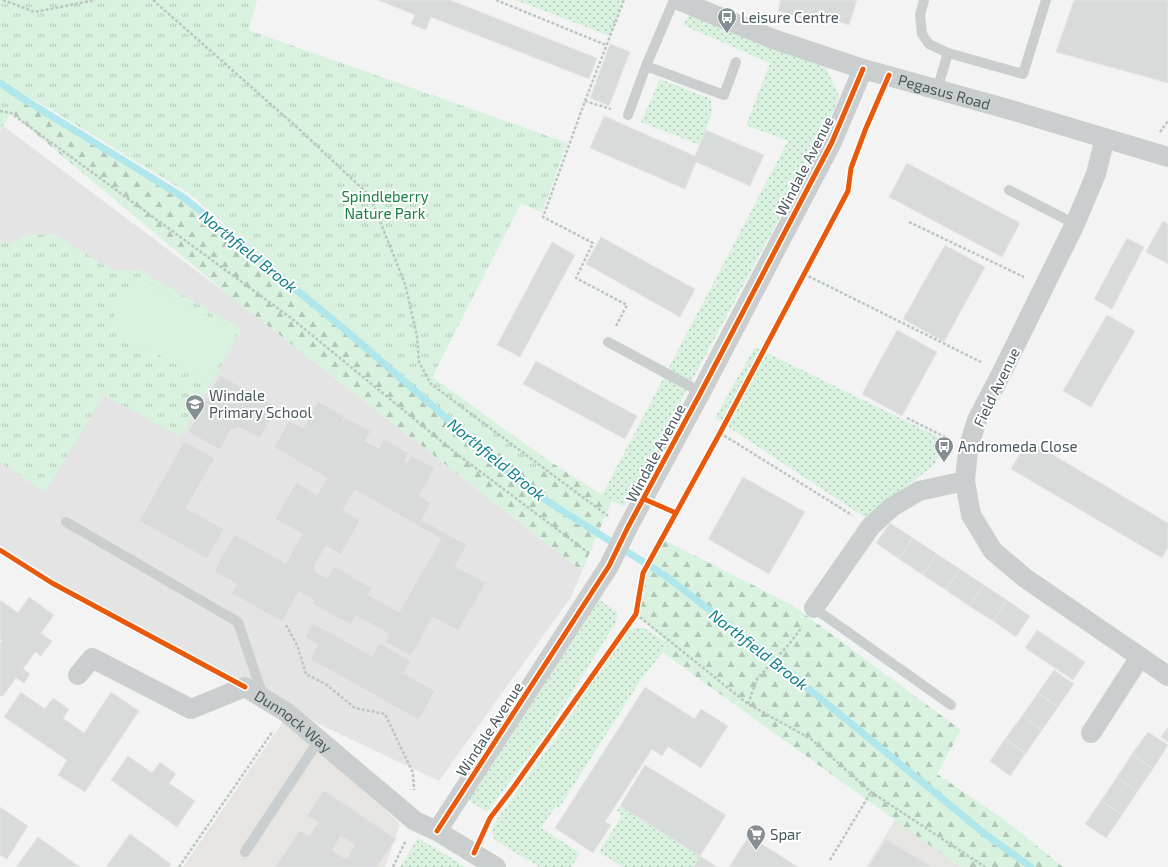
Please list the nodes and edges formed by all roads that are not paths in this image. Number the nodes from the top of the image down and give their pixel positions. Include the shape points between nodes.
1 (674, 0) edge
2 (678, 0) edge
3 (924, 0) edge
4 (1046, 0) edge
5 (948, 53) junction
6 (736, 62) dead end
7 (646, 66) junction
8 (863, 69) junction
9 (937, 90) junction
10 (628, 115) road end
11 (1105, 138) junction
12 (1168, 157) edge
13 (1009, 190) dead end
14 (1075, 224) junction
15 (608, 342) road end
16 (701, 392) junction
17 (966, 481) junction
18 (66, 522) dead end
19 (814, 608) joint
20 (1140, 657) junction
21 (1166, 669) edge
22 (78, 675) dead end
23 (264, 698) junction
24 (951, 705) dead end
25 (1091, 733) dead end
26 (319, 740) junction
27 (437, 831) junction
28 (245, 852) dead end
29 (496, 867) edge

1 - 7 lane
2 - 8 street, Pegasus Road via 773,39
3 - 5 lane via 920,15 922,34 929,44
4 - 5 lane via 1023,74
5 - 9 lane
6 - 7 lane via 724,96
7 - 10 lane
8 - 9 street, Pegasus Road
8 - 16 street, Windale Avenue via 832,142
9 - 11 street, Pegasus Road
11 - 12 street, Pegasus Road
11 - 14 street, Field Avenue via 1096,174
13 - 14 lane
14 - 17 street, Field Avenue via 977,420 968,449
15 - 16 lane
16 - 27 street, Windale Avenue via 611,562
17 - 19 street via 919,491 892,507 871,526
17 - 20 street, Field Avenue via 970,515 993,551 1025,578
18 - 23 lane via 238,622
19 - 24 lane
20 - 21 street, Field Avenue
20 - 25 street
22 - 23 street, Dunnock Way via 92,658 191,709 245,687
23 - 26 street, Dunnock Way via 286,712
26 - 27 street, Dunnock Way via 415,821
26 - 28 lane
27 - 29 street, Dunnock Way

